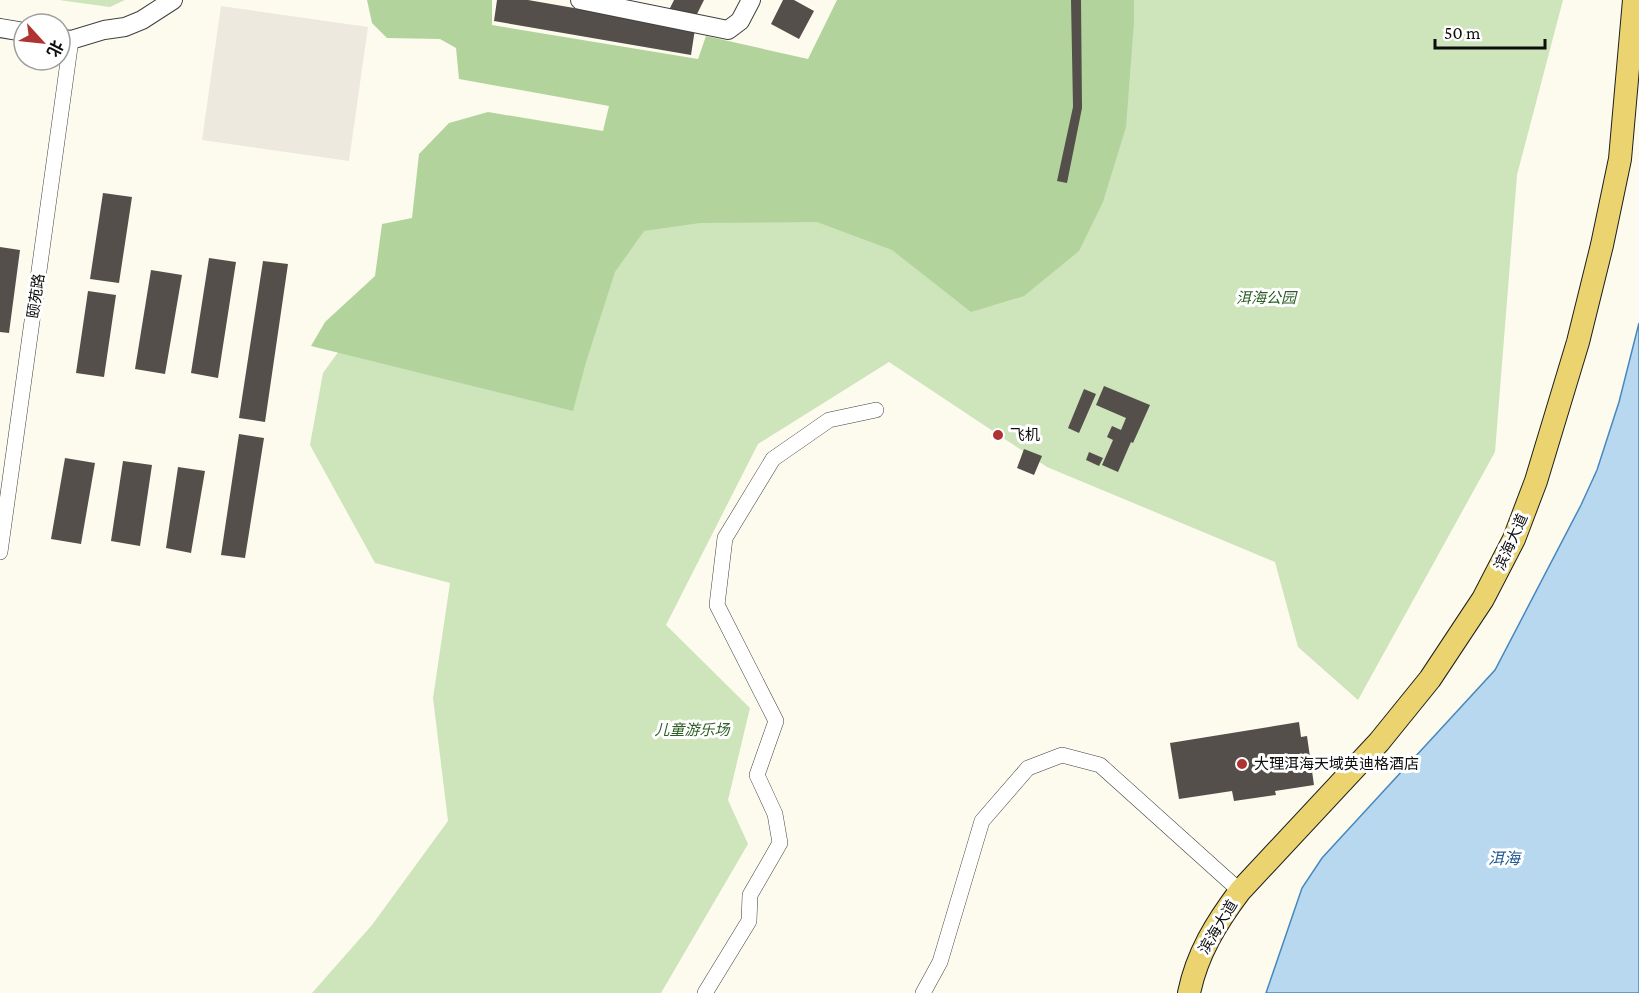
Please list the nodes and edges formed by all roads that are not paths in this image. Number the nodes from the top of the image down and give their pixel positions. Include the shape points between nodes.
1 (173, 0) edge
2 (580, 0) edge
3 (751, 0) edge
4 (1634, 0) edge
5 (648, 7) edge
6 (72, 38) edge
7 (62, 72) edge
8 (876, 410) dead end
9 (0, 552) edge
10 (1239, 891) junction
11 (705, 993) edge
12 (923, 993) edge
13 (1189, 993) edge

1 - 6 street via 134,24
2 - 5 street
3 - 5 street via 740,21 728,30
4 - 10 main road, 滨海大道 via 1620,159 1602,245 1578,342 1536,481 1514,538 1483,599 1430,679 1379,742
7 - 9 street, 颐苑路
8 - 11 street via 829,420 773,459 725,538 717,605 776,721 757,775 775,814 780,843 750,895 749,921
10 - 12 street via 1100,765 1062,755 1028,768 982,821 940,962
10 - 13 main road, 滨海大道 via 1209,935

